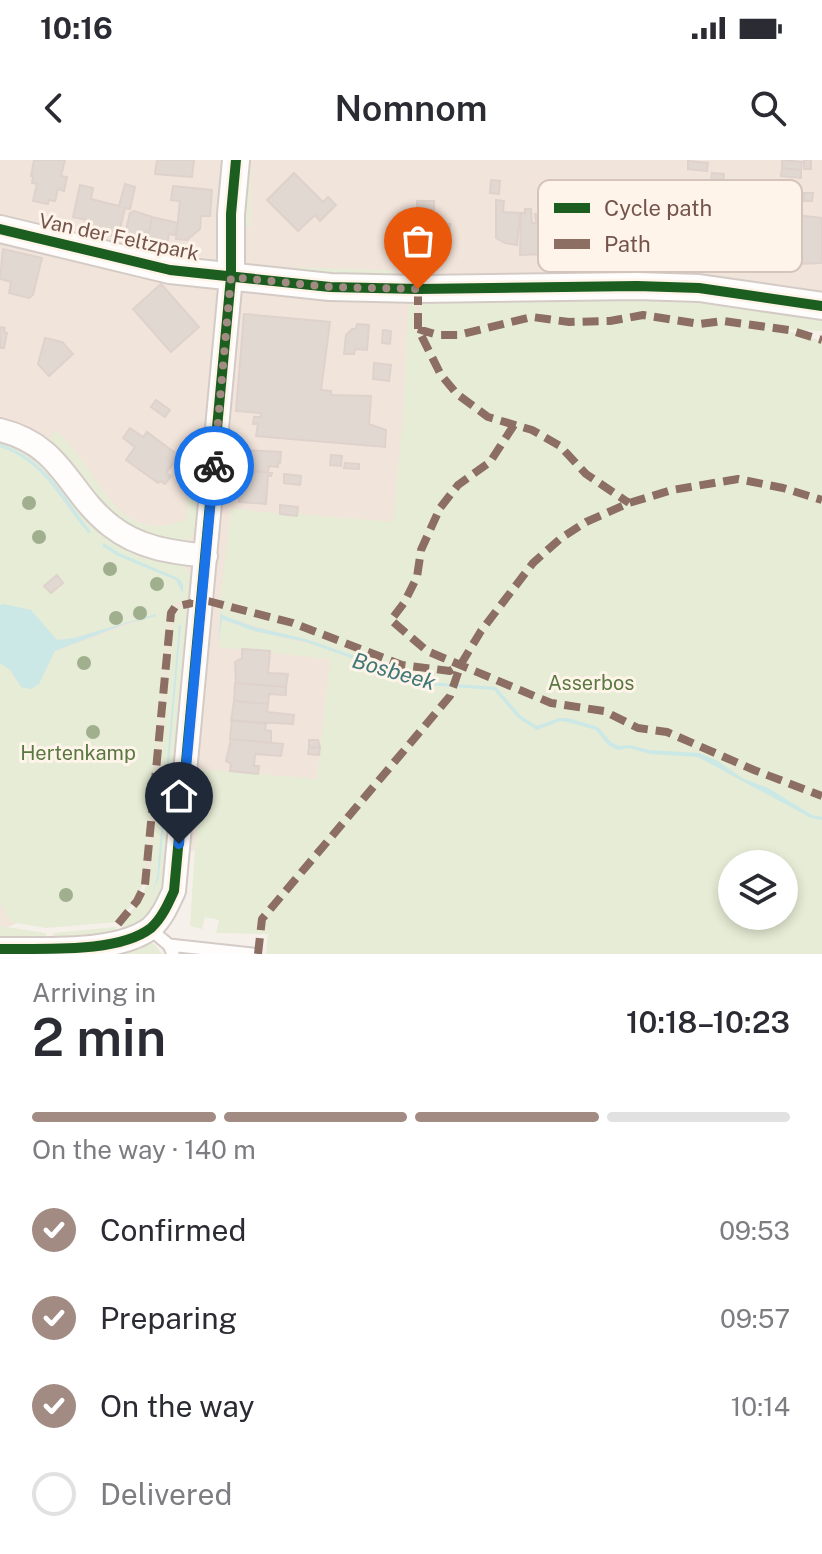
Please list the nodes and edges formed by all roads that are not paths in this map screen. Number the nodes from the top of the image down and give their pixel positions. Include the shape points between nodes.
1 (236, 160) edge
2 (0, 229) edge
3 (231, 277) junction
4 (822, 306) edge
5 (0, 430) edge
6 (206, 556) junction
7 (150, 929) junction
8 (0, 949) edge
9 (171, 950) edge
10 (48, 951) edge
11 (252, 954) edge

1 - 3 street
2 - 3 street, Van der Feltzpark via 170,270
3 - 4 street, Van der Feltzpark via 370,288 699,288
3 - 6 street
5 - 6 street via 25,438 52,457 120,532 153,548
6 - 7 street via 174,891
7 - 9 lane
7 - 10 street via 103,948
8 - 10 street
9 - 11 lane

